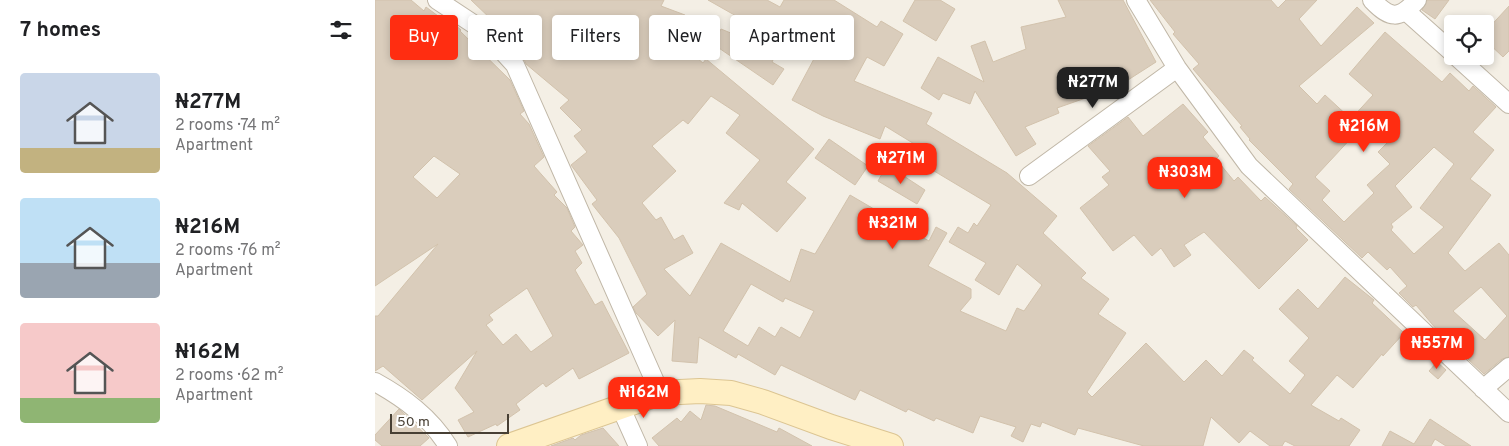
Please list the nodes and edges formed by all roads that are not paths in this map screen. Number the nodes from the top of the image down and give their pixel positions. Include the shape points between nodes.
1 (437, 0) edge
2 (1136, 0) edge
3 (1372, 0) edge
4 (1412, 6) edge
5 (1444, 43) edge
6 (1466, 65) edge
7 (1177, 68) junction
8 (1509, 104) edge
9 (1029, 176) dead end
10 (1509, 367) edge
11 (375, 382) edge
12 (1483, 389) junction
13 (660, 393) junction
14 (620, 406) junction
15 (1509, 413) edge
16 (448, 446) edge
17 (509, 446) edge
18 (638, 446) edge
19 (891, 446) edge

1 - 13 street via 484,31 515,65
2 - 7 street
3 - 4 street via 1384,13 1397,16
4 - 5 street
6 - 8 street
7 - 9 street
7 - 12 street via 1249,166
10 - 12 street
11 - 16 street via 401,396 422,414
12 - 15 street
13 - 14 street
13 - 19 street via 731,393
14 - 17 street
14 - 18 street

